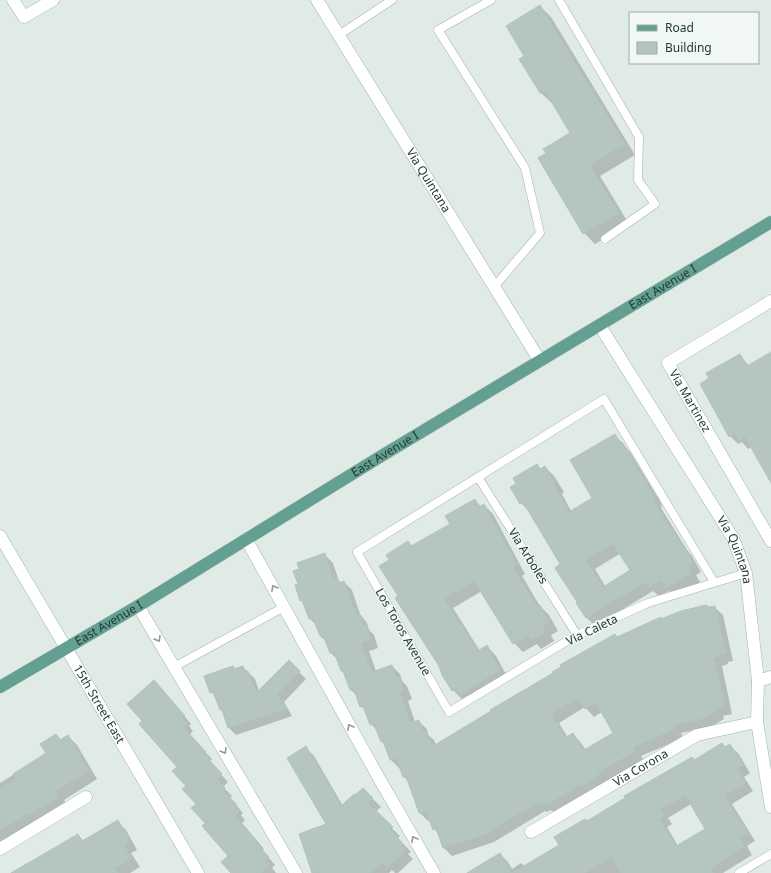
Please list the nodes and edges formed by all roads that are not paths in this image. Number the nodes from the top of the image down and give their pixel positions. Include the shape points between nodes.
1 (13, 0) edge
2 (53, 0) edge
3 (317, 0) edge
4 (392, 0) edge
5 (492, 0) edge
6 (559, 0) edge
7 (479, 3) edge
8 (339, 35) junction
9 (771, 222) edge
10 (605, 239) dead end
11 (494, 287) junction
12 (771, 301) edge
13 (600, 326) junction
14 (540, 361) junction
15 (478, 477) junction
16 (0, 536) edge
17 (246, 539) junction
18 (771, 542) edge
19 (746, 573) junction
20 (714, 582) junction
21 (138, 606) junction
22 (284, 607) junction
23 (577, 635) junction
24 (66, 648) junction
25 (174, 667) junction
26 (771, 677) edge
27 (758, 681) junction
28 (0, 687) edge
29 (449, 712) joint
30 (757, 722) junction
31 (86, 797) dead end
32 (771, 807) edge
33 (532, 832) dead end
34 (0, 849) edge
35 (771, 854) edge
36 (432, 872) edge
37 (198, 873) edge
38 (296, 873) edge
39 (739, 873) edge

1 - 2 street via 24,17
3 - 8 street, Via Quintana
4 - 8 lane
5 - 7 lane
6 - 10 lane via 639,137 638,180 655,204
7 - 11 lane via 438,30 525,168 540,233
8 - 11 street, Via Quintana
9 - 13 main road, East Avenue I
11 - 14 street, Via Quintana
12 - 18 street, Via Martinez via 668,363
13 - 14 main road, East Avenue I
13 - 19 street, Via Quintana via 733,538
14 - 17 main road, East Avenue I
15 - 20 lane via 604,399
15 - 23 lane, Via Arboles
15 - 29 lane, Los Toros Avenue via 357,552
16 - 24 street, 15th Street East
17 - 21 main road, East Avenue I
22 -> 17 street
19 - 20 lane, Via Caleta
19 - 27 street, Via Quintana
20 - 23 lane, Via Caleta via 648,603
21 - 24 main road, East Avenue I
21 -> 25 street
22 - 25 lane
36 -> 22 street
23 - 29 lane, Via Caleta
24 - 28 main road, East Avenue I
24 - 37 street, 15th Street East
25 -> 38 street
26 - 27 street
27 - 30 street, Via Quintana
30 - 32 street, Via Quintana
30 - 33 street, Via Corona via 697,735
31 - 34 street
35 - 39 lane

